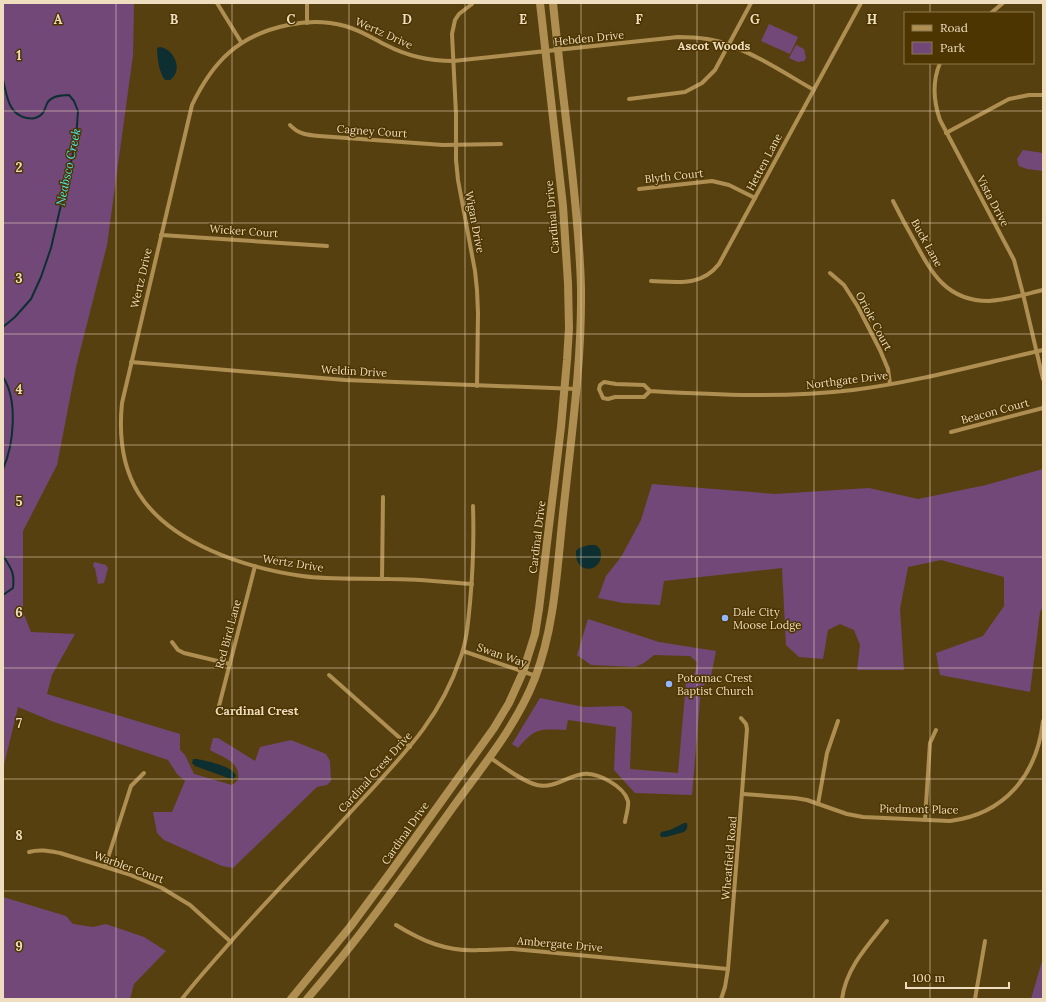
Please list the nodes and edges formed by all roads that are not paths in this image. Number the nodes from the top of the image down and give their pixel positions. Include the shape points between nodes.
1 (217, 3) edge
2 (307, 3) edge
3 (540, 3) edge
4 (553, 3) edge
5 (751, 3) edge
6 (861, 3) edge
7 (1004, 3) edge
8 (472, 4) dead end
9 (992, 12) edge
10 (307, 22) junction
11 (242, 42) junction
12 (729, 45) junction
13 (558, 50) junction
14 (545, 52) junction
15 (453, 61) junction
16 (940, 64) edge
17 (814, 90) junction
18 (1043, 95) edge
19 (629, 99) dead end
20 (290, 125) dead end
21 (946, 133) junction
22 (501, 144) dead end
23 (457, 145) junction
24 (639, 189) dead end
25 (755, 198) junction
26 (893, 201) dead end
27 (161, 235) junction
28 (326, 246) dead end
29 (830, 273) dead end
30 (650, 281) dead end
31 (1043, 290) edge
32 (1023, 294) junction
33 (1043, 350) edge
34 (1037, 352) junction
35 (131, 362) junction
36 (1043, 379) edge
37 (890, 384) junction
38 (477, 386) junction
39 (565, 389) junction
40 (577, 389) junction
41 (650, 391) junction
42 (1043, 408) edge
43 (951, 432) dead end
44 (383, 497) dead end
45 (473, 506) dead end
46 (255, 566) junction
47 (382, 579) junction
48 (472, 584) junction
49 (172, 642) dead end
50 (463, 651) junction
51 (230, 664) junction
52 (523, 672) junction
53 (329, 675) dead end
54 (536, 676) junction
55 (219, 706) dead end
56 (741, 718) dead end
57 (838, 721) dead end
58 (1043, 722) edge
59 (936, 730) dead end
60 (410, 747) junction
61 (489, 757) junction
62 (144, 773) dead end
63 (743, 794) junction
64 (818, 804) junction
65 (925, 820) junction
66 (625, 822) dead end
67 (29, 852) dead end
68 (105, 867) junction
69 (887, 921) dead end
70 (396, 925) dead end
71 (985, 941) dead end
72 (231, 942) junction
73 (728, 969) junction
74 (182, 999) edge
75 (291, 999) edge
76 (307, 999) edge
77 (721, 999) edge
78 (842, 999) edge
79 (976, 999) edge

1 - 11 street
2 - 10 street
3 - 14 main road, Cardinal Drive
4 - 13 main road, Cardinal Drive
5 - 12 street
6 - 17 street, Hetten Lane
7 - 9 street
8 - 15 street, Wigan Drive via 459,14 452,27
10 - 11 street, Wertz Drive via 276,27
10 - 15 street, Wertz Drive via 344,26 412,56
11 - 27 street, Wertz Drive via 213,69 192,105
12 - 13 street, Hebden Drive via 708,39 678,37
12 - 17 street, Hebden Drive
12 - 19 street via 712,73 694,88 675,94
13 - 14 street, Hebden Drive
13 - 40 main road, Cardinal Drive via 579,249 581,330
14 - 15 street, Wertz Drive
14 - 39 main road, Cardinal Drive via 567,258 568,328
15 - 23 street, Wigan Drive
16 - 21 street, Vista Drive via 935,80 934,99
17 - 25 street, Hetten Lane
18 - 21 street via 1010,99
20 - 23 street, Cagney Court via 303,134 319,136
21 - 32 street, Vista Drive via 1009,249
22 - 23 street, Cagney Court
23 - 38 street, Wigan Drive via 458,180 477,290
24 - 25 street, Blyth Court via 712,181 729,185
25 - 30 street, Hetten Lane via 719,264 709,274 687,282
26 - 32 street, Buck Lane via 928,267 947,287 976,300 999,300
27 - 28 street, Wicker Court
27 - 35 street, Wertz Drive
29 - 37 street, Oriole Court via 844,285 861,313 888,369
31 - 32 street, Buck Lane
32 - 34 street, Vista Drive
33 - 34 street, Northgate Drive
34 - 36 street
34 - 37 street, Northgate Drive
35 - 38 street, Weldin Drive via 345,380
35 - 46 street, Wertz Drive via 122,403 121,431 126,462 139,494 154,512 180,533 210,550
37 - 41 street, Northgate Drive via 854,390 736,396
38 - 39 street, Weldin Drive
39 - 40 street, Weldin Drive
39 - 52 main road, Cardinal Drive via 540,609
40 - 54 main road, Cardinal Drive via 553,600 547,636
41 - 41 street, Northgate Drive via 644,385 609,382 604,382 599,389 603,398 608,399 615,396 644,397
42 - 43 street, Beacon Court
44 - 47 street
45 - 48 street, Cardinal Crest Drive
46 - 47 street, Wertz Drive via 304,576
46 - 51 street, Red Bird Lane
47 - 48 street, Wertz Drive
48 - 50 street, Cardinal Crest Drive
49 - 51 street via 184,653
50 - 52 street, Swan Way
50 - 60 street, Cardinal Crest Drive via 445,696
51 - 55 street, Red Bird Lane
52 - 54 street, Swan Way
52 - 75 main road, Cardinal Drive via 509,703 488,737 369,902
53 - 60 street
54 - 61 main road, Cardinal Drive via 511,726
56 - 63 street, Wheatfield Road via 747,729
57 - 64 street via 827,753
58 - 65 street, Piedmont Place via 1040,743 1030,769 1007,797 973,817 950,821
59 - 65 street via 930,743
60 - 72 street, Cardinal Crest Drive
61 - 66 street via 536,785 554,785 585,773 614,783 627,799
61 - 76 main road, Cardinal Drive via 355,941
62 - 68 street via 131,786
63 - 64 street, Piedmont Place via 795,798
63 - 73 street, Wheatfield Road
64 - 65 street, Piedmont Place via 831,810 863,817
67 - 68 street, Warbler Court via 45,850
68 - 72 street, Warbler Court via 146,880 175,895
69 - 78 street via 851,970
70 - 73 street, Ambergate Drive via 418,938 451,948 513,949
71 - 79 street
72 - 74 street, Cardinal Crest Drive
73 - 77 street, Wheatfield Road

